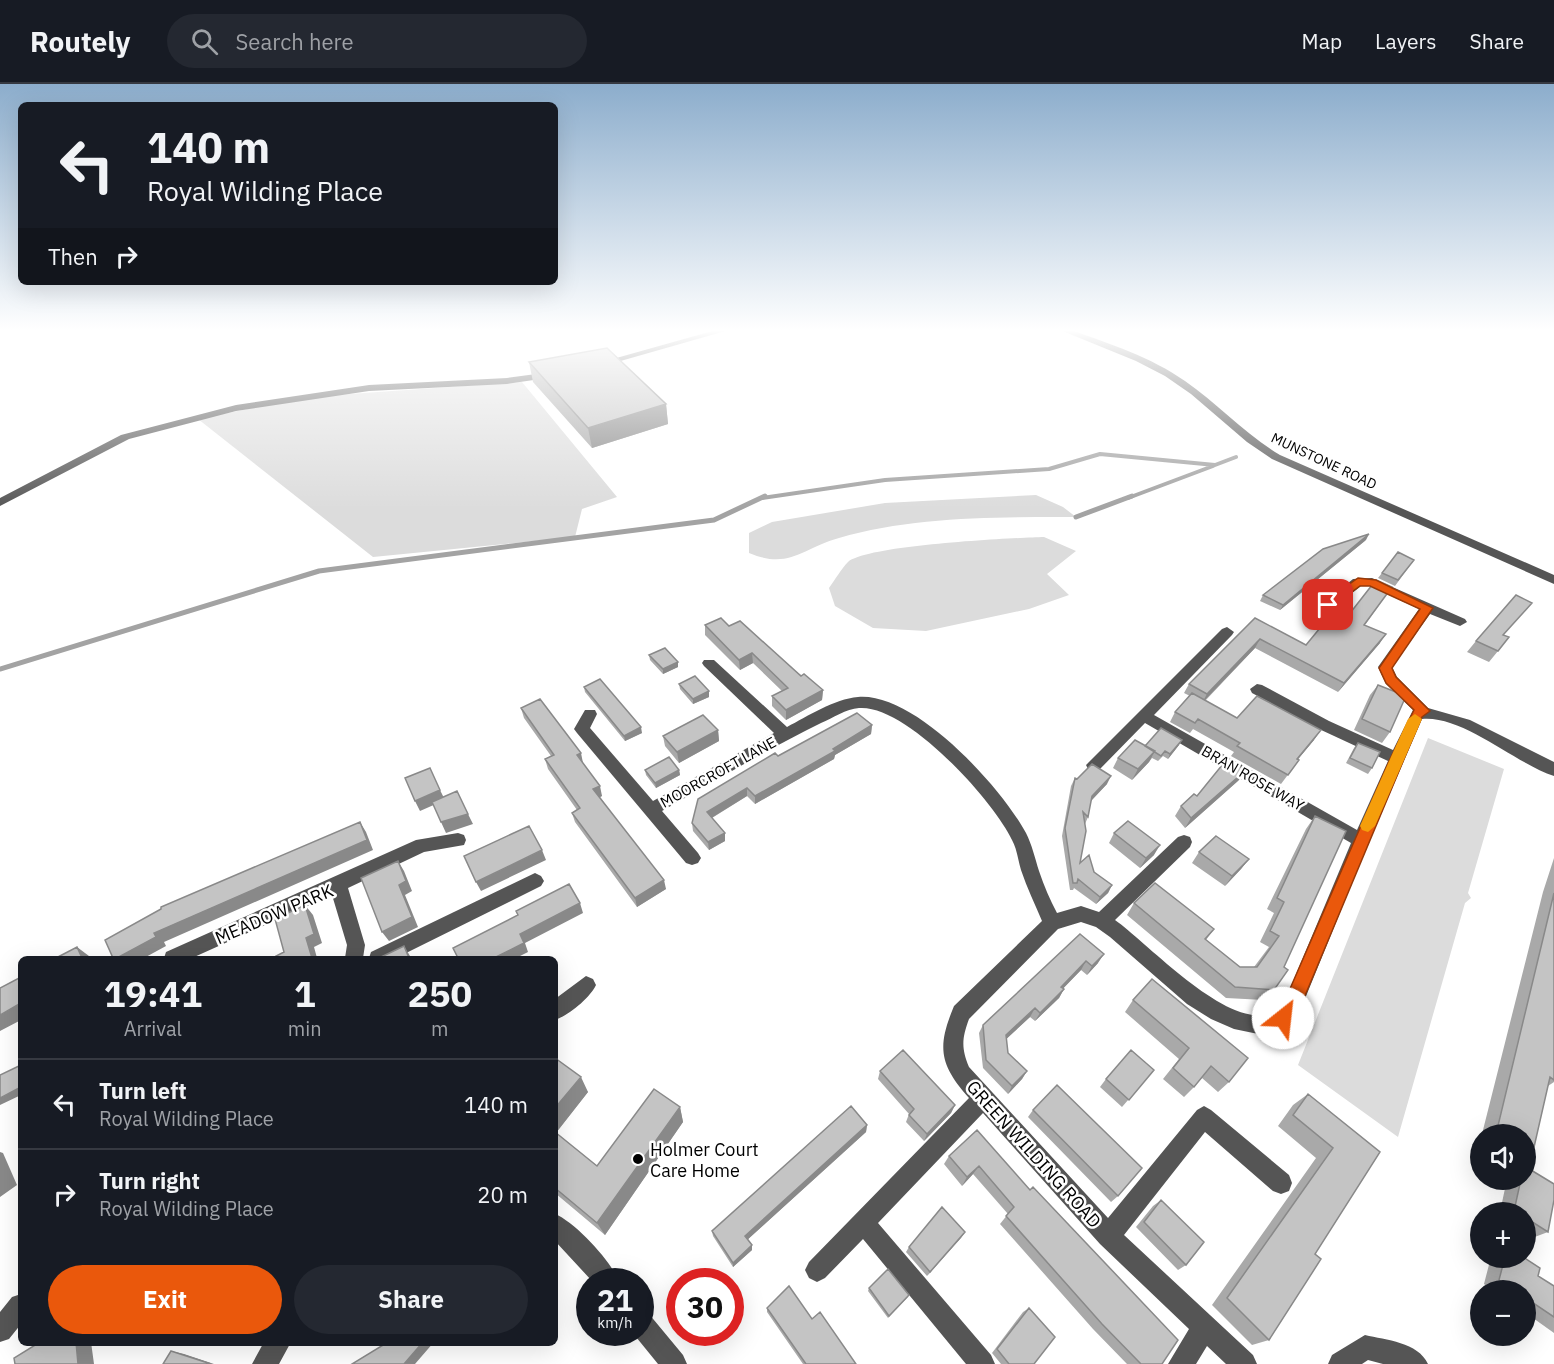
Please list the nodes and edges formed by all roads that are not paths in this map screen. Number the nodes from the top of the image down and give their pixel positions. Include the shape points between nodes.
1 (368, 390) edge
2 (1191, 390) edge
3 (0, 503) edge
4 (1554, 580) edge
5 (1328, 605) dead end
6 (1427, 608) junction
7 (1460, 622) dead end
8 (1227, 632) dead end
9 (710, 663) dead end
10 (1257, 690) dead end
11 (1424, 711) junction
12 (590, 714) dead end
13 (1144, 716) junction
14 (785, 734) junction
15 (1397, 759) junction
16 (1094, 765) edge
17 (1554, 771) edge
18 (651, 810) junction
19 (458, 840) dead end
20 (1361, 840) junction
21 (1184, 842) dead end
22 (692, 858) dead end
23 (535, 881) dead end
24 (338, 884) junction
25 (1102, 921) junction
26 (1052, 923) junction
27 (177, 956) edge
28 (354, 956) edge
29 (382, 956) edge
30 (586, 985) dead end
31 (558, 1008) edge
32 (982, 1099) junction
33 (1281, 1183) dead end
34 (863, 1222) junction
35 (558, 1228) edge
36 (1108, 1236) junction
37 (596, 1268) edge
38 (817, 1270) dead end
39 (18, 1309) edge
40 (1205, 1328) junction
41 (0, 1330) edge
42 (654, 1340) edge
43 (276, 1346) edge
44 (265, 1364) edge
45 (674, 1364) edge
46 (981, 1364) edge
47 (1181, 1364) edge
48 (1244, 1364) edge
49 (1341, 1364) edge
50 (1415, 1364) edge

1 - 3 street via 226,411 125,437
2 - 4 street, MUNSTONE ROAD via 1249,442 1276,457
5 - 6 street via 1358,582 1372,582
6 - 7 street
6 - 11 street via 1385,668 1391,680
8 - 13 street
9 - 14 street, MOORCROFT LANE
10 - 15 street
11 - 15 street via 1417,714
11 - 17 street via 1510,745
12 - 18 street, MOORCROFT LANE via 582,729
13 - 16 street
13 - 20 street, BRAN ROSE WAY
14 - 18 street, MOORCROFT LANE
14 - 26 street, MOORCROFT LANE via 861,701 883,703 899,711 968,768 998,801 1020,838
15 - 20 street
18 - 22 street, MOORCROFT LANE
19 - 24 street via 422,845
20 - 25 street via 1293,1004 1283,1018 1265,1025 1238,1022 1206,1007
21 - 25 street
23 - 29 street
24 - 27 street, MEADOW PARK
24 - 28 street, MEADOW PARK via 356,945
25 - 26 street, GREEN WILDING ROAD via 1081,914
26 - 32 street, GREEN WILDING ROAD via 961,1013 952,1038 953,1053 961,1074
30 - 31 street
32 - 34 street
32 - 36 street, GREEN WILDING ROAD
33 - 36 street via 1204,1117
34 - 38 street
34 - 46 street
35 - 37 street
36 - 40 street, GREEN WILDING ROAD
39 - 41 street
40 - 47 street
40 - 48 street, GREEN WILDING ROAD
42 - 45 street
43 - 44 street
49 - 50 street via 1365,1347 1404,1357

